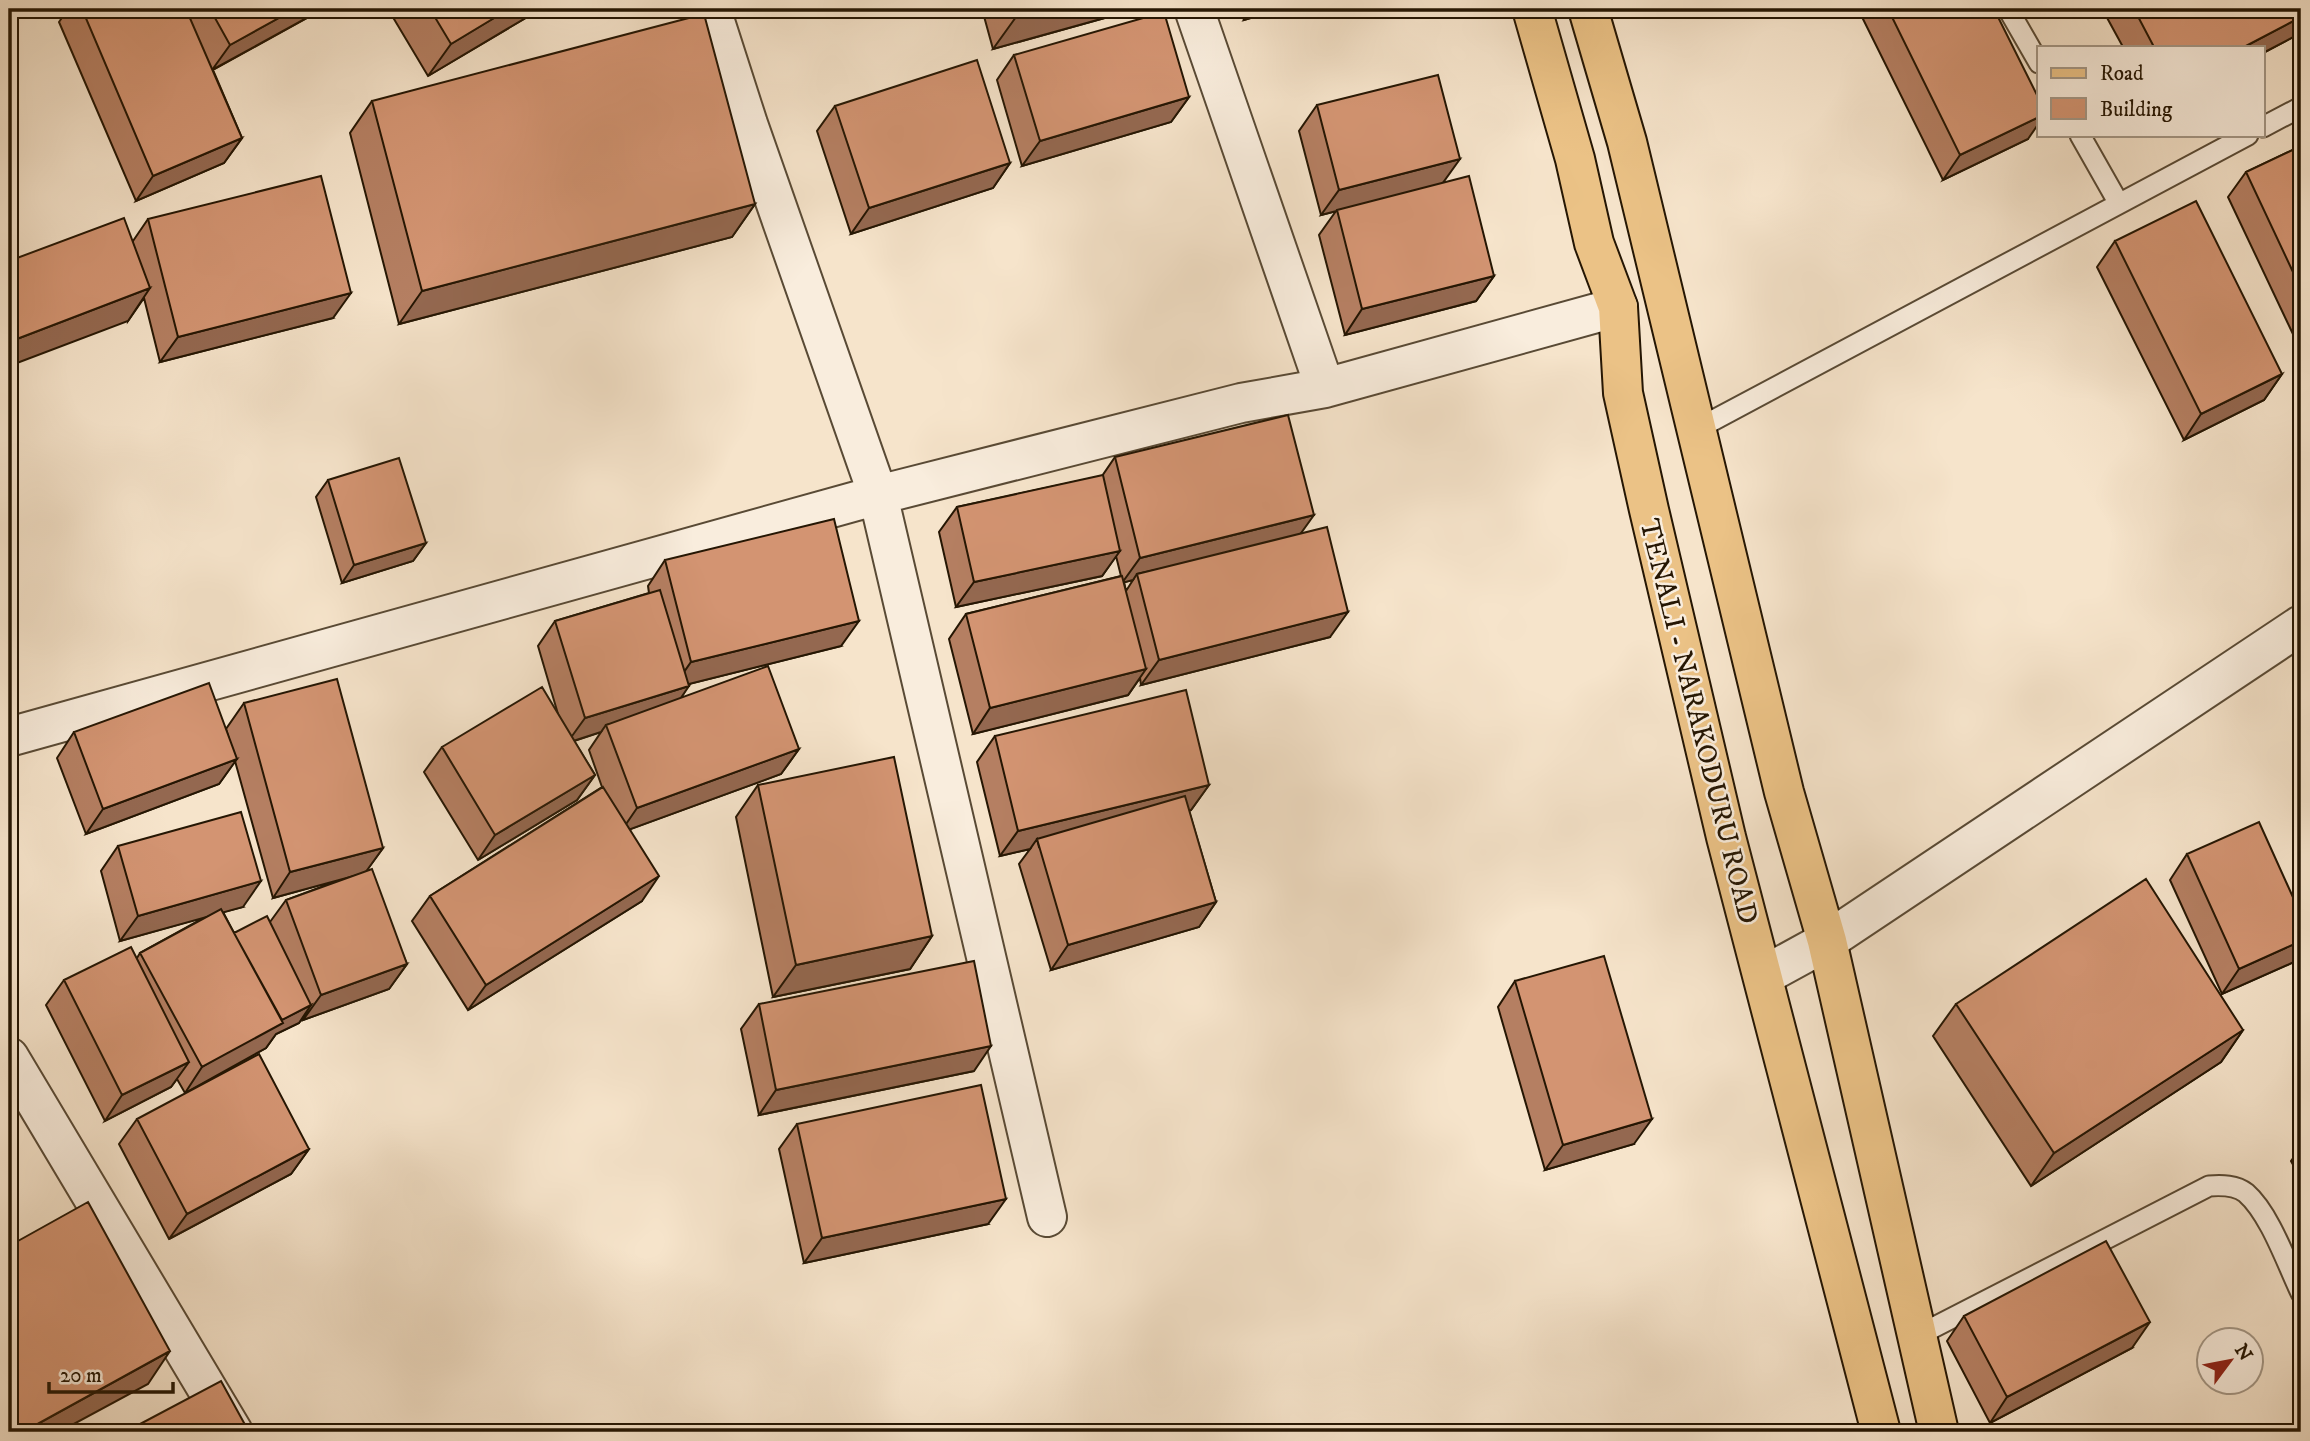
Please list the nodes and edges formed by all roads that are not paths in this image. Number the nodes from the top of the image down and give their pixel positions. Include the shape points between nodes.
1 (711, 9) edge
2 (1194, 9) edge
3 (1532, 9) edge
4 (1588, 9) edge
5 (2008, 9) edge
6 (2037, 60) edge
7 (2301, 107) edge
8 (2264, 126) edge
9 (2081, 136) edge
10 (2246, 136) edge
11 (2118, 202) junction
12 (1618, 307) junction
13 (1325, 388) junction
14 (1697, 429) junction
15 (878, 495) junction
16 (2301, 625) edge
17 (9, 737) edge
18 (1827, 941) junction
19 (1763, 976) junction
20 (9, 1058) edge
21 (1047, 1217) dead end
22 (2301, 1293) edge
23 (1919, 1335) junction
24 (233, 1432) edge
25 (1881, 1432) edge
26 (1940, 1432) edge

1 - 15 street
2 - 13 street
3 - 12 main road, TENALI - NARAKODURU ROAD via 1594,243
4 - 14 main road via 1627,142
5 - 6 lane
7 - 8 lane
9 - 11 lane
10 - 11 lane
11 - 14 lane
12 - 13 street
12 - 19 main road, TENALI - NARAKODURU ROAD via 1623,393
13 - 15 street via 1241,403
14 - 18 main road via 1784,792
15 - 17 street
15 - 21 street
16 - 18 street
18 - 19 street
18 - 23 main road
19 - 25 main road, TENALI - NARAKODURU ROAD
20 - 24 street
22 - 23 lane via 2262,1215 2245,1192 2227,1185 2209,1186
23 - 26 main road

